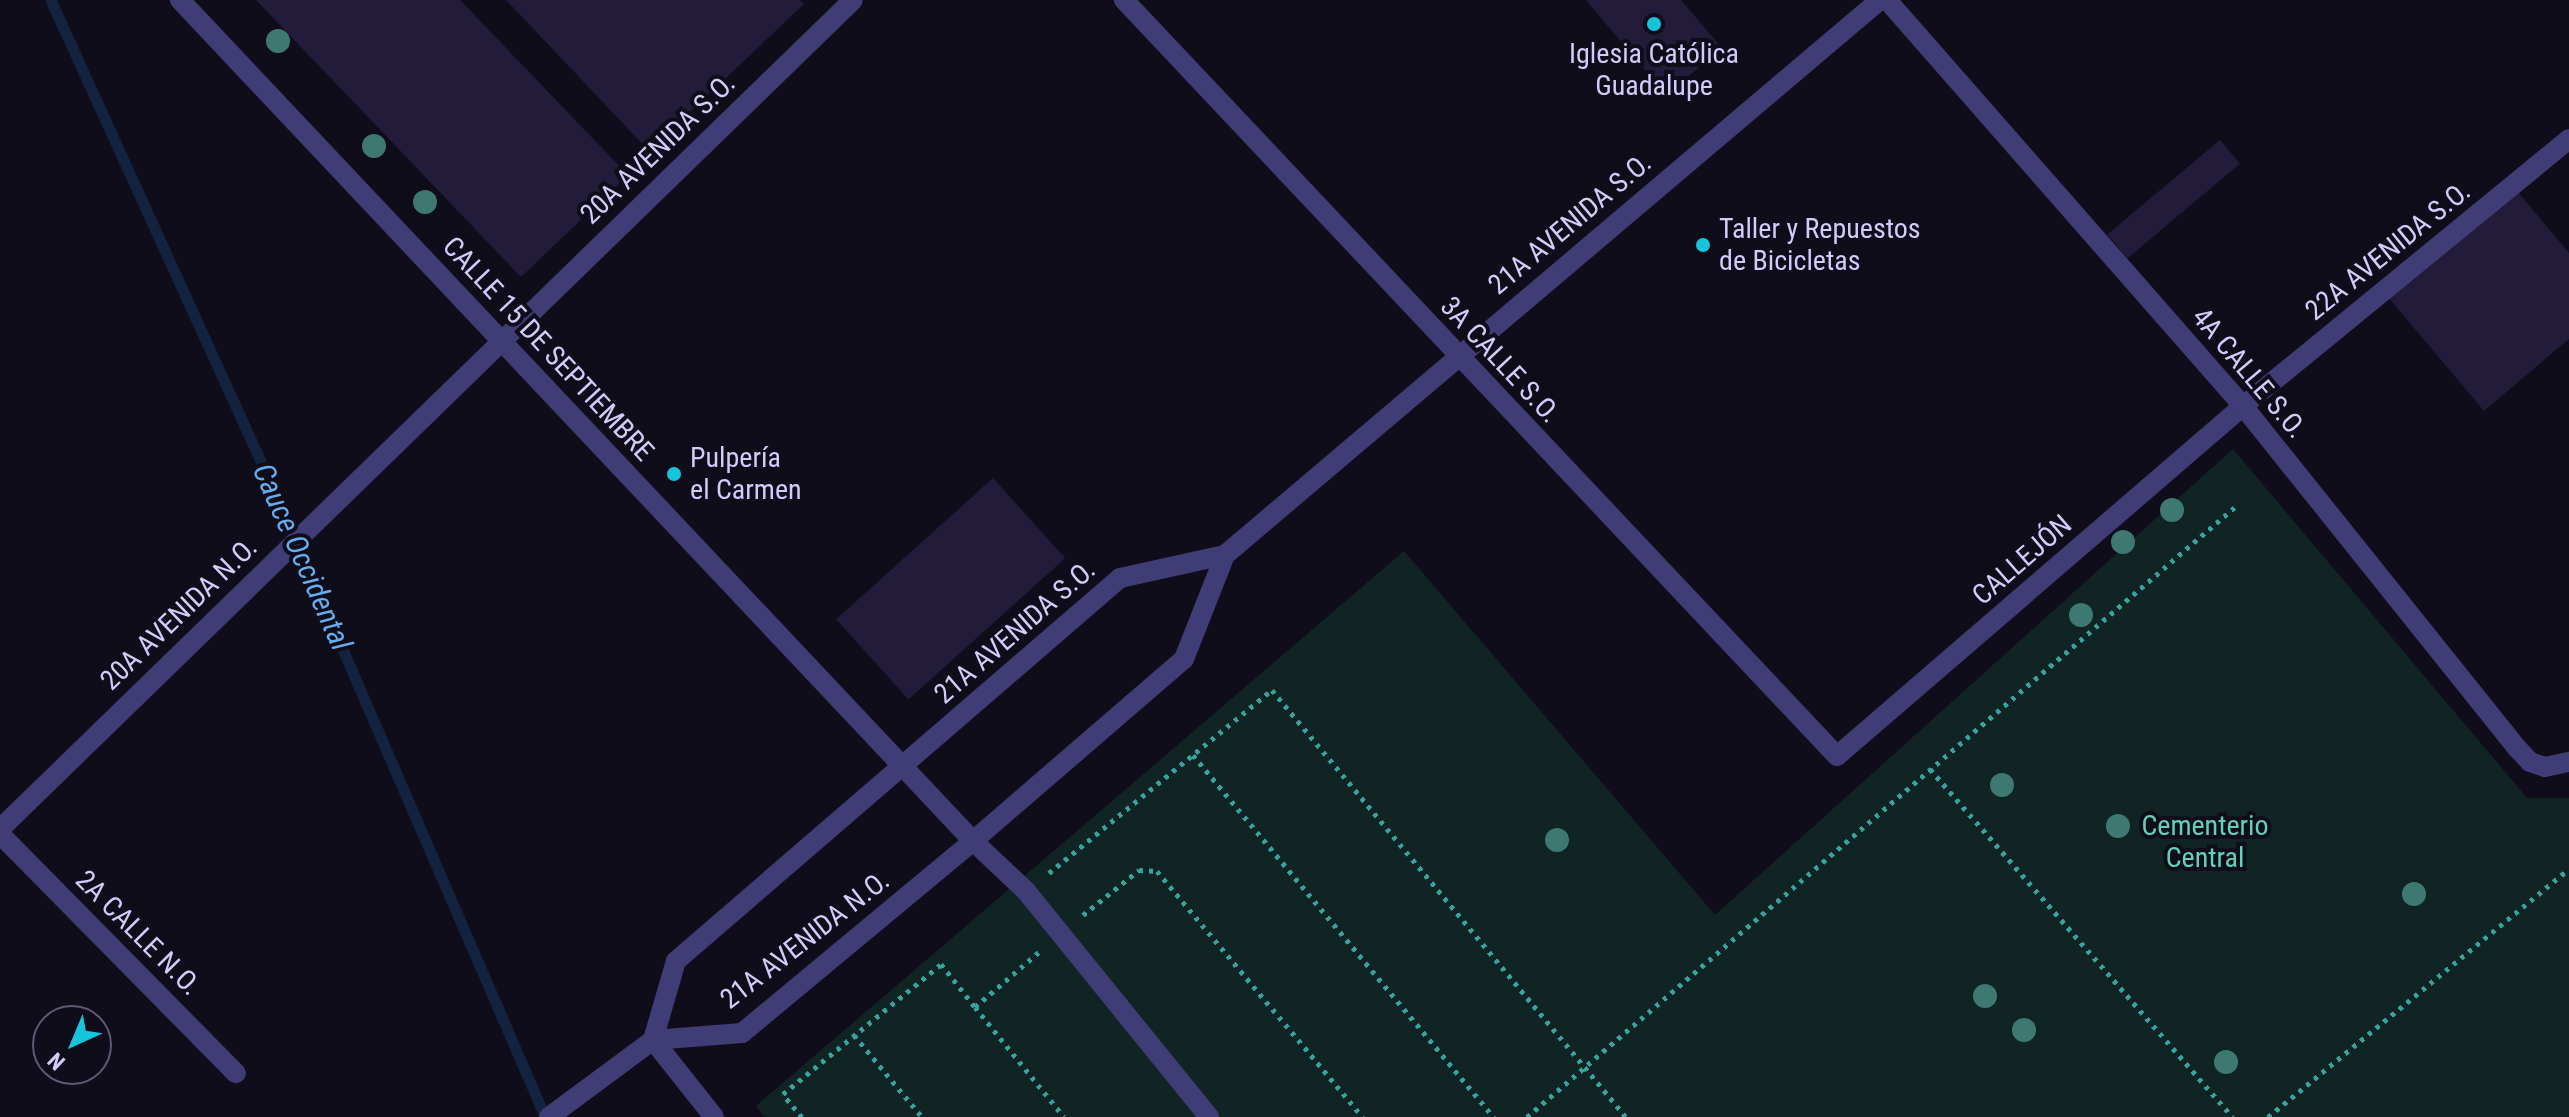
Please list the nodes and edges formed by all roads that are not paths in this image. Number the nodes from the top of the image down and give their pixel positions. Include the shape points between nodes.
1 (180, 0) edge
2 (853, 0) edge
3 (1124, 0) edge
4 (1880, 0) edge
5 (1887, 0) edge
6 (2569, 139) edge
7 (501, 339) junction
8 (1457, 355) junction
9 (2243, 406) junction
10 (1225, 555) junction
11 (1837, 756) joint
12 (2569, 762) edge
13 (902, 766) junction
14 (0, 831) edge
15 (973, 841) junction
16 (653, 1040) junction
17 (236, 1073) dead end
18 (557, 1111) edge
19 (714, 1117) edge
20 (1209, 1117) edge

1 - 7 street, CALLE 15 DE SEPTIEMBRE
2 - 7 street, 20A AVENIDA S.O.
3 - 8 street, 3A CALLE S.O.
4 - 8 street, 21A AVENIDA S.O.
5 - 9 street, 4A CALLE S.O.
6 - 9 street, 22A AVENIDA S.O.
7 - 13 street, CALLE 15 DE SEPTIEMBRE
7 - 14 street, 20A AVENIDA N.O.
8 - 10 street, 21A AVENIDA S.O.
8 - 11 street, 3A CALLE S.O.
9 - 11 street, CALLEJÓN
9 - 12 street, 4A CALLE S.O. via 2530,762 2545,767
10 - 13 street, 21A AVENIDA S.O. via 1120,578
10 - 15 street, 21A AVENIDA S.O. via 1184,659
13 - 15 street, CALLE 15 DE SEPTIEMBRE
13 - 16 street via 676,961
14 - 17 street, 2A CALLE N.O.
15 - 16 street, 21A AVENIDA N.O. via 742,1033
15 - 20 street, CALLE 15 DE SEPTIEMBRE via 1026,891
16 - 18 street
16 - 19 street

